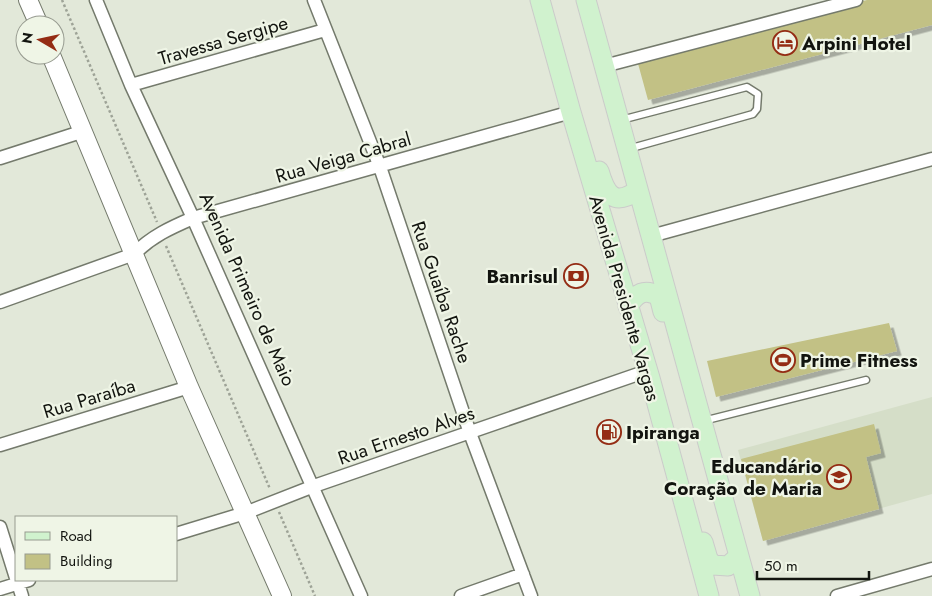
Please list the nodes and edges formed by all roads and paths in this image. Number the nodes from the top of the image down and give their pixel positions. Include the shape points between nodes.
1 (28, 0) edge
2 (62, 0) edge
3 (96, 0) edge
4 (314, 0) edge
5 (540, 0) edge
6 (576, 0) edge
7 (586, 0) edge
8 (856, 0) edge
9 (34, 15) edge
10 (325, 30) junction
11 (55, 65) edge
12 (604, 66) junction
13 (131, 85) junction
14 (571, 112) junction
15 (619, 121) junction
16 (84, 131) junction
17 (627, 150) junction
18 (0, 158) edge
19 (932, 159) edge
20 (380, 167) junction
21 (638, 190) junction
22 (194, 218) junction
23 (161, 232) junction
24 (651, 236) junction
25 (134, 254) junction
26 (0, 302) edge
27 (628, 306) junction
28 (686, 363) junction
29 (647, 371) junction
30 (866, 380) dead end
31 (189, 387) junction
32 (702, 421) junction
33 (470, 433) junction
34 (0, 445) edge
35 (314, 486) junction
36 (274, 501) junction
37 (245, 513) junction
38 (0, 527) edge
39 (178, 533) edge
40 (739, 556) junction
41 (15, 567) edge
42 (932, 569) edge
43 (523, 574) junction
44 (18, 581) edge
45 (20, 581) edge
46 (0, 589) edge
47 (22, 596) edge
48 (282, 596) edge
49 (315, 596) edge
50 (361, 596) edge
51 (461, 596) edge
52 (531, 596) edge
53 (709, 596) edge
54 (750, 596) edge
55 (837, 596) edge

1 - 9 main road
2 - 23 path
3 - 13 street, Avenida Primeiro de Maio
4 - 10 street, Rua Guaíba Rache
5 - 14 main road, Avenida Presidente Vargas
6 - 12 main road
7 - 12 main road
8 - 12 street
10 - 13 street, Travessa Sergipe
10 - 20 street, Rua Guaíba Rache
11 - 16 main road
12 - 15 main road
13 - 22 street, Avenida Primeiro de Maio
14 - 20 street, Rua Veiga Cabral
14 - 21 main road via 587,134 608,194 622,198
14 - 27 main road, Avenida Presidente Vargas
15 - 17 main road
15 - 17 lane via 747,87 758,94 753,114
16 - 18 street
16 - 25 main road
17 - 21 main road
19 - 24 street
20 - 22 street, Rua Veiga Cabral
20 - 33 street, Rua Guaíba Rache
21 - 24 main road
22 - 23 street, Rua Veiga Cabral
22 - 35 street, Avenida Primeiro de Maio
23 - 25 street, Rua Veiga Cabral
23 - 36 path
24 - 28 main road
25 - 26 street
25 - 31 main road
27 - 28 main road via 642,291 659,296 670,336
27 - 29 main road, Avenida Presidente Vargas
28 - 32 main road
29 - 33 street, Rua Ernesto Alves
29 - 40 main road via 667,404 708,559 714,565 728,566
29 - 53 main road, Avenida Presidente Vargas
30 - 32 lane
31 - 34 street, Rua Paraíba
31 - 37 main road
32 - 40 main road
33 - 35 street, Rua Ernesto Alves
33 - 43 street, Rua Guaíba Rache
35 - 36 street, Rua Ernesto Alves
35 - 50 street, Avenida Primeiro de Maio
36 - 37 street, Rua Ernesto Alves
36 - 49 path
37 - 39 street, Rua Ernesto Alves
37 - 48 main road
38 - 41 street
40 - 54 main road
42 - 55 street
43 - 51 street
43 - 52 street, Rua Guaíba Rache
44 - 46 street
45 - 47 street

